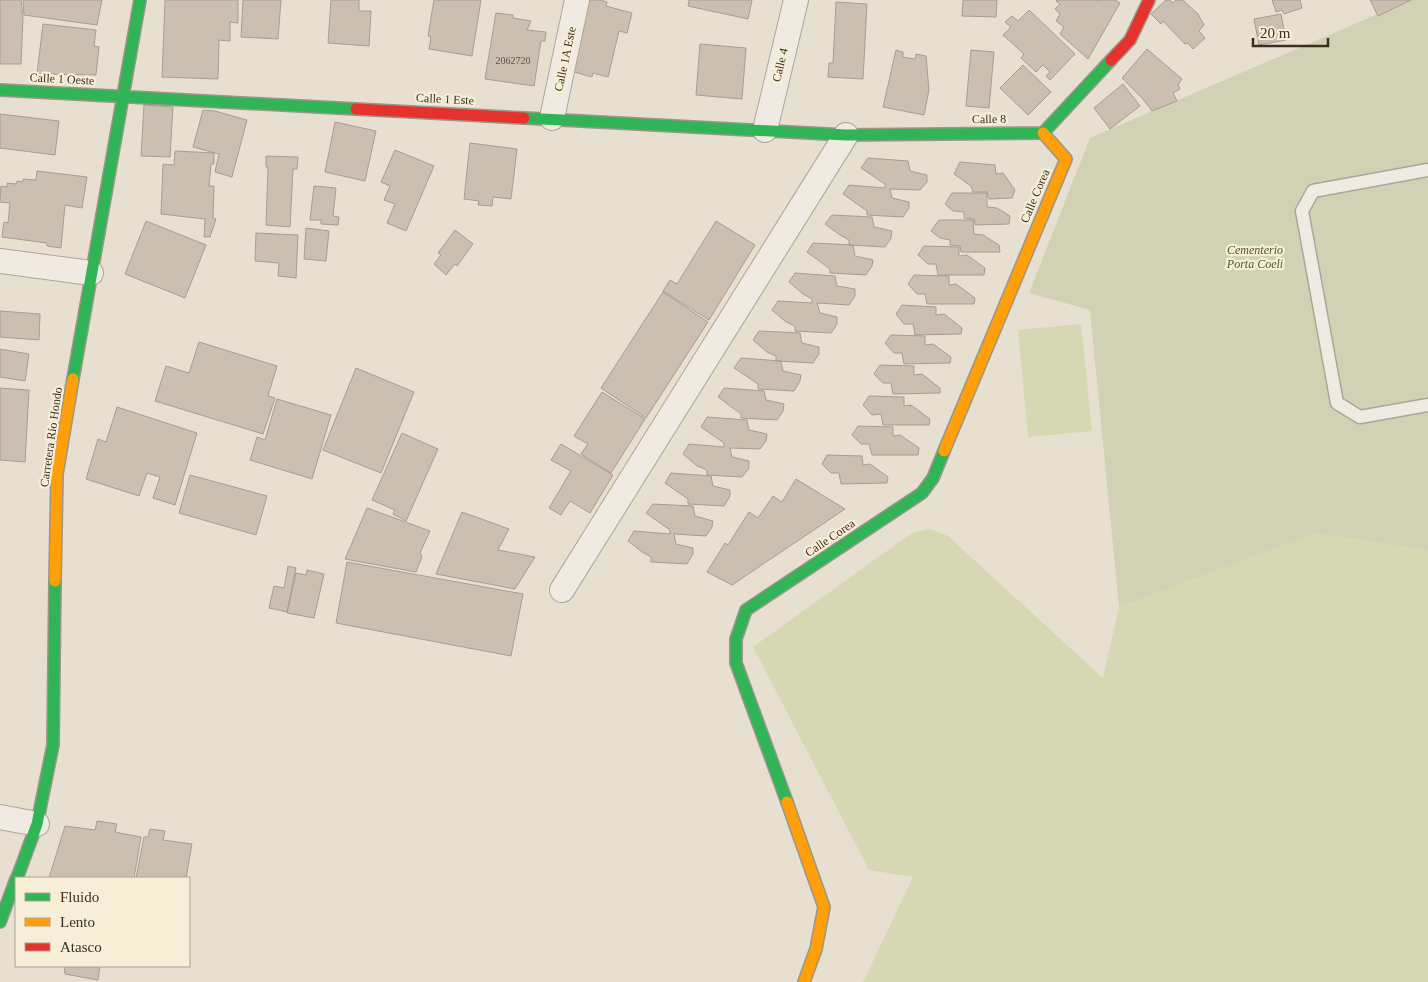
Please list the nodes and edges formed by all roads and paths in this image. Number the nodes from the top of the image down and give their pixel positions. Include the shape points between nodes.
1 (140, 0) edge
2 (577, 0) edge
3 (796, 0) edge
4 (1148, 0) edge
5 (0, 90) edge
6 (122, 96) junction
7 (552, 118) junction
8 (765, 130) junction
9 (1043, 133) junction
10 (846, 135) junction
11 (1428, 170) edge
12 (0, 261) edge
13 (91, 273) junction
14 (1428, 404) edge
15 (562, 590) dead end
16 (0, 817) edge
17 (37, 824) junction
18 (17, 877) edge
19 (15, 882) edge
20 (0, 922) edge
21 (804, 982) edge

1 - 6 street, Carretera Río Hondo
2 - 7 street, Calle 1A Este
3 - 8 street, Calle 4
4 - 9 street via 1130,40
5 - 6 street, Calle 1 Oeste
6 - 7 street, Calle 1 Este
6 - 13 street, Carretera Río Hondo
7 - 8 street, Calle 1 Este
8 - 10 street, Calle 8
9 - 10 street, Calle 8
9 - 21 street, Calle Corea via 1066,159 933,478 922,493 746,610 736,639 736,663 824,907 816,949
10 - 15 street
11 - 14 lane via 1313,191 1302,211 1337,403 1360,417
12 - 13 street
13 - 17 street, Carretera Río Hondo via 57,474 53,745
16 - 17 street
17 - 18 street, Carretera Río Hondo
19 - 20 street, Carretera Río Hondo

